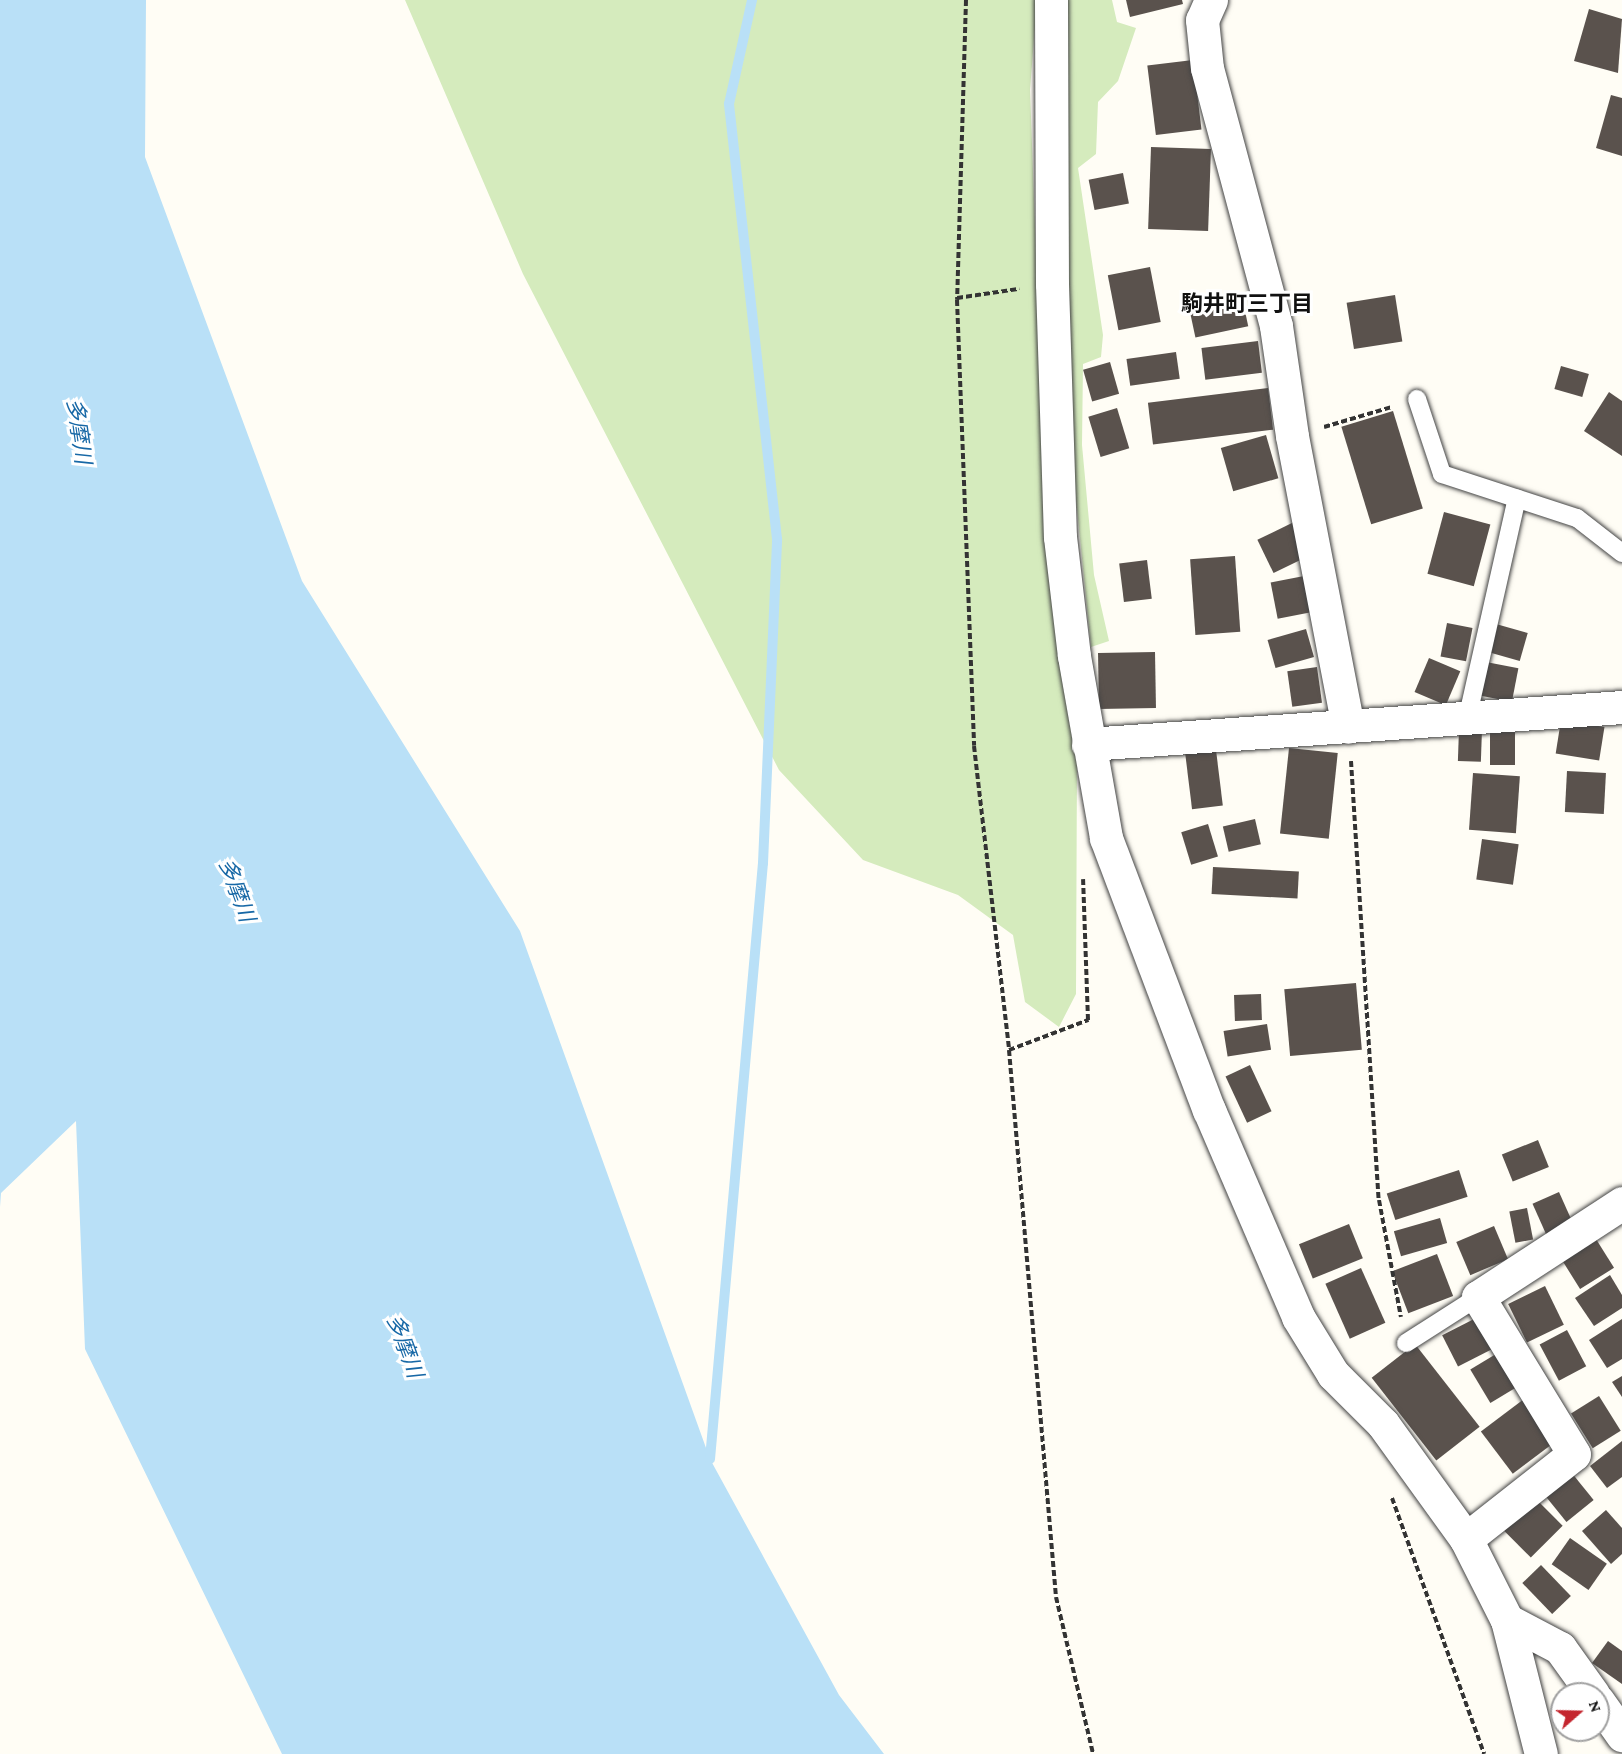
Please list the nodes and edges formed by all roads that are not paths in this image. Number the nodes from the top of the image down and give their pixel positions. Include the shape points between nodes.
1 (1051, 0) edge
2 (1211, 0) edge
3 (1417, 399) road end
4 (1517, 498) junction
5 (1622, 553) edge
6 (1622, 706) edge
7 (1468, 715) junction
8 (1348, 727) junction
9 (1088, 744) junction
10 (1622, 1203) edge
11 (1478, 1297) junction
12 (1406, 1343) road end
13 (1466, 1539) junction
14 (1507, 1620) junction
15 (1584, 1682) edge
16 (1610, 1718) edge
17 (1622, 1735) edge
18 (1541, 1754) edge

1 - 9 street via 1052,284 1060,537
2 - 8 street via 1202,20 1208,68 1276,326 1292,436
3 - 4 lane via 1442,474
4 - 5 lane via 1577,518
4 - 7 lane
6 - 7 street
7 - 8 street
8 - 9 street
9 - 13 street via 1106,838 1209,1110 1298,1317 1333,1374 1383,1424
10 - 11 street
11 - 12 lane
11 - 13 street via 1574,1454
13 - 14 street
14 - 15 street via 1560,1648
14 - 18 street
16 - 17 street

